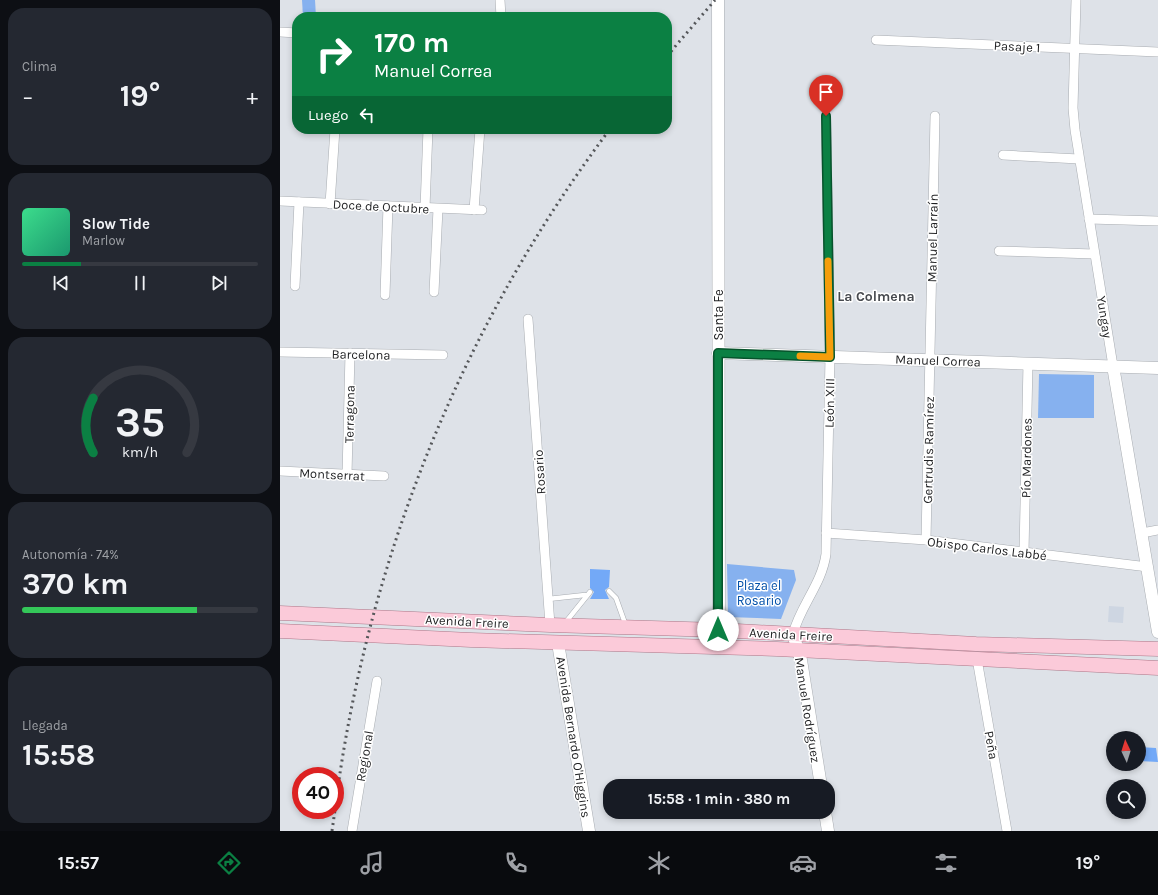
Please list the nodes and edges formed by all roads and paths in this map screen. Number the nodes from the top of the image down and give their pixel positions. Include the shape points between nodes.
1 (500, 0) edge
2 (718, 0) edge
3 (1076, 0) edge
4 (501, 12) edge
5 (280, 32) edge
6 (292, 33) edge
7 (876, 40) dead end
8 (1074, 49) junction
9 (1158, 52) edge
10 (826, 116) dead end
11 (935, 116) dead end
12 (335, 134) edge
13 (428, 134) edge
14 (480, 134) edge
15 (1003, 155) dead end
16 (1078, 159) junction
17 (280, 201) edge
18 (299, 202) junction
19 (330, 204) junction
20 (388, 206) junction
21 (426, 208) junction
22 (438, 208) junction
23 (1089, 218) junction
24 (1158, 220) edge
25 (1000, 251) dead end
26 (1094, 254) junction
27 (294, 286) dead end
28 (434, 292) dead end
29 (385, 295) dead end
30 (528, 319) dead end
31 (280, 352) edge
32 (350, 353) junction
33 (718, 353) junction
34 (443, 355) dead end
35 (830, 357) junction
36 (930, 360) junction
37 (1028, 363) junction
38 (1113, 366) junction
39 (1158, 368) edge
40 (280, 471) edge
41 (348, 475) junction
42 (384, 476) dead end
43 (1158, 530) edge
44 (826, 533) junction
45 (1142, 533) junction
46 (926, 540) junction
47 (1024, 552) junction
48 (1148, 567) junction
49 (609, 591) dead end
50 (548, 599) junction
51 (280, 613) edge
52 (550, 625) junction
53 (564, 625) junction
54 (582, 625) junction
55 (627, 628) junction
56 (718, 630) junction
57 (280, 631) edge
58 (1158, 632) edge
59 (793, 634) junction
60 (558, 643) junction
61 (695, 647) junction
62 (1158, 649) edge
63 (799, 650) junction
64 (977, 659) junction
65 (1158, 668) edge
66 (377, 681) dead end
67 (820, 779) edge
68 (826, 819) edge
69 (352, 831) edge
70 (589, 831) edge
71 (828, 831) edge
72 (1007, 831) edge

1 - 4 street
2 - 33 street, Santa Fe
3 - 8 street, Yungay
5 - 6 street
7 - 8 street, Pasaje 1
8 - 9 street, Pasaje 1
8 - 16 street, Yungay via 1073,108
10 - 35 street, León XIII
11 - 36 street, Manuel Larraín
12 - 19 street
13 - 21 street
14 - 22 street, Doce de Octubre via 478,210
15 - 16 street
16 - 23 street, Yungay
17 - 18 street, Doce de Octubre
18 - 19 street, Doce de Octubre
18 - 27 street
19 - 20 street, Doce de Octubre
20 - 21 street, Doce de Octubre
20 - 29 street
21 - 22 street, Doce de Octubre
22 - 28 street
23 - 24 street
23 - 26 street, Yungay
25 - 26 street
26 - 38 street, Yungay
30 - 50 street, Rosario
31 - 32 street, Barcelona
32 - 34 street, Barcelona
32 - 41 street, Terragona
33 - 35 street, Manuel Correa
33 - 56 street, Santa Fe
35 - 36 street, Manuel Correa
35 - 44 street, León XIII
36 - 37 street, Manuel Correa
36 - 46 street, Gertrudis Ramírez
37 - 38 street, Manuel Correa
37 - 47 street, Pío Mardones
38 - 39 street, Manuel Correa
38 - 45 street, Yungay
40 - 41 street, Montserrat
41 - 42 street, Montserrat
43 - 45 street
44 - 46 street, Obispo Carlos Labbé
44 - 59 street, León XIII via 823,572 797,619
45 - 48 street, Yungay
46 - 47 street, Obispo Carlos Labbé
47 - 48 street, Obispo Carlos Labbé
48 - 58 street, Yungay
49 - 55 lane via 616,598
50 - 52 street, Rosario
50 - 53 lane via 588,593
51 - 52 main road, Avenida Freire
52 - 53 main road, Avenida Freire
53 - 54 main road, Avenida Freire
54 - 55 main road, Avenida Freire
54 - 60 main road
55 - 56 main road, Avenida Freire
56 - 59 main road, Avenida Freire
56 - 61 main road
57 - 60 main road, Avenida Freire
59 - 62 main road, Avenida Freire via 976,644
59 - 63 street, Manuel Rodríguez
60 - 61 main road, Avenida Freire
60 - 70 street, Avenida Bernardo O'Higgins
61 - 63 main road, Avenida Freire
63 - 64 main road, Avenida Freire
63 - 67 street, Manuel Rodríguez
64 - 65 main road, Avenida Freire
64 - 72 street, Peña
66 - 69 street, Regional
68 - 71 street

